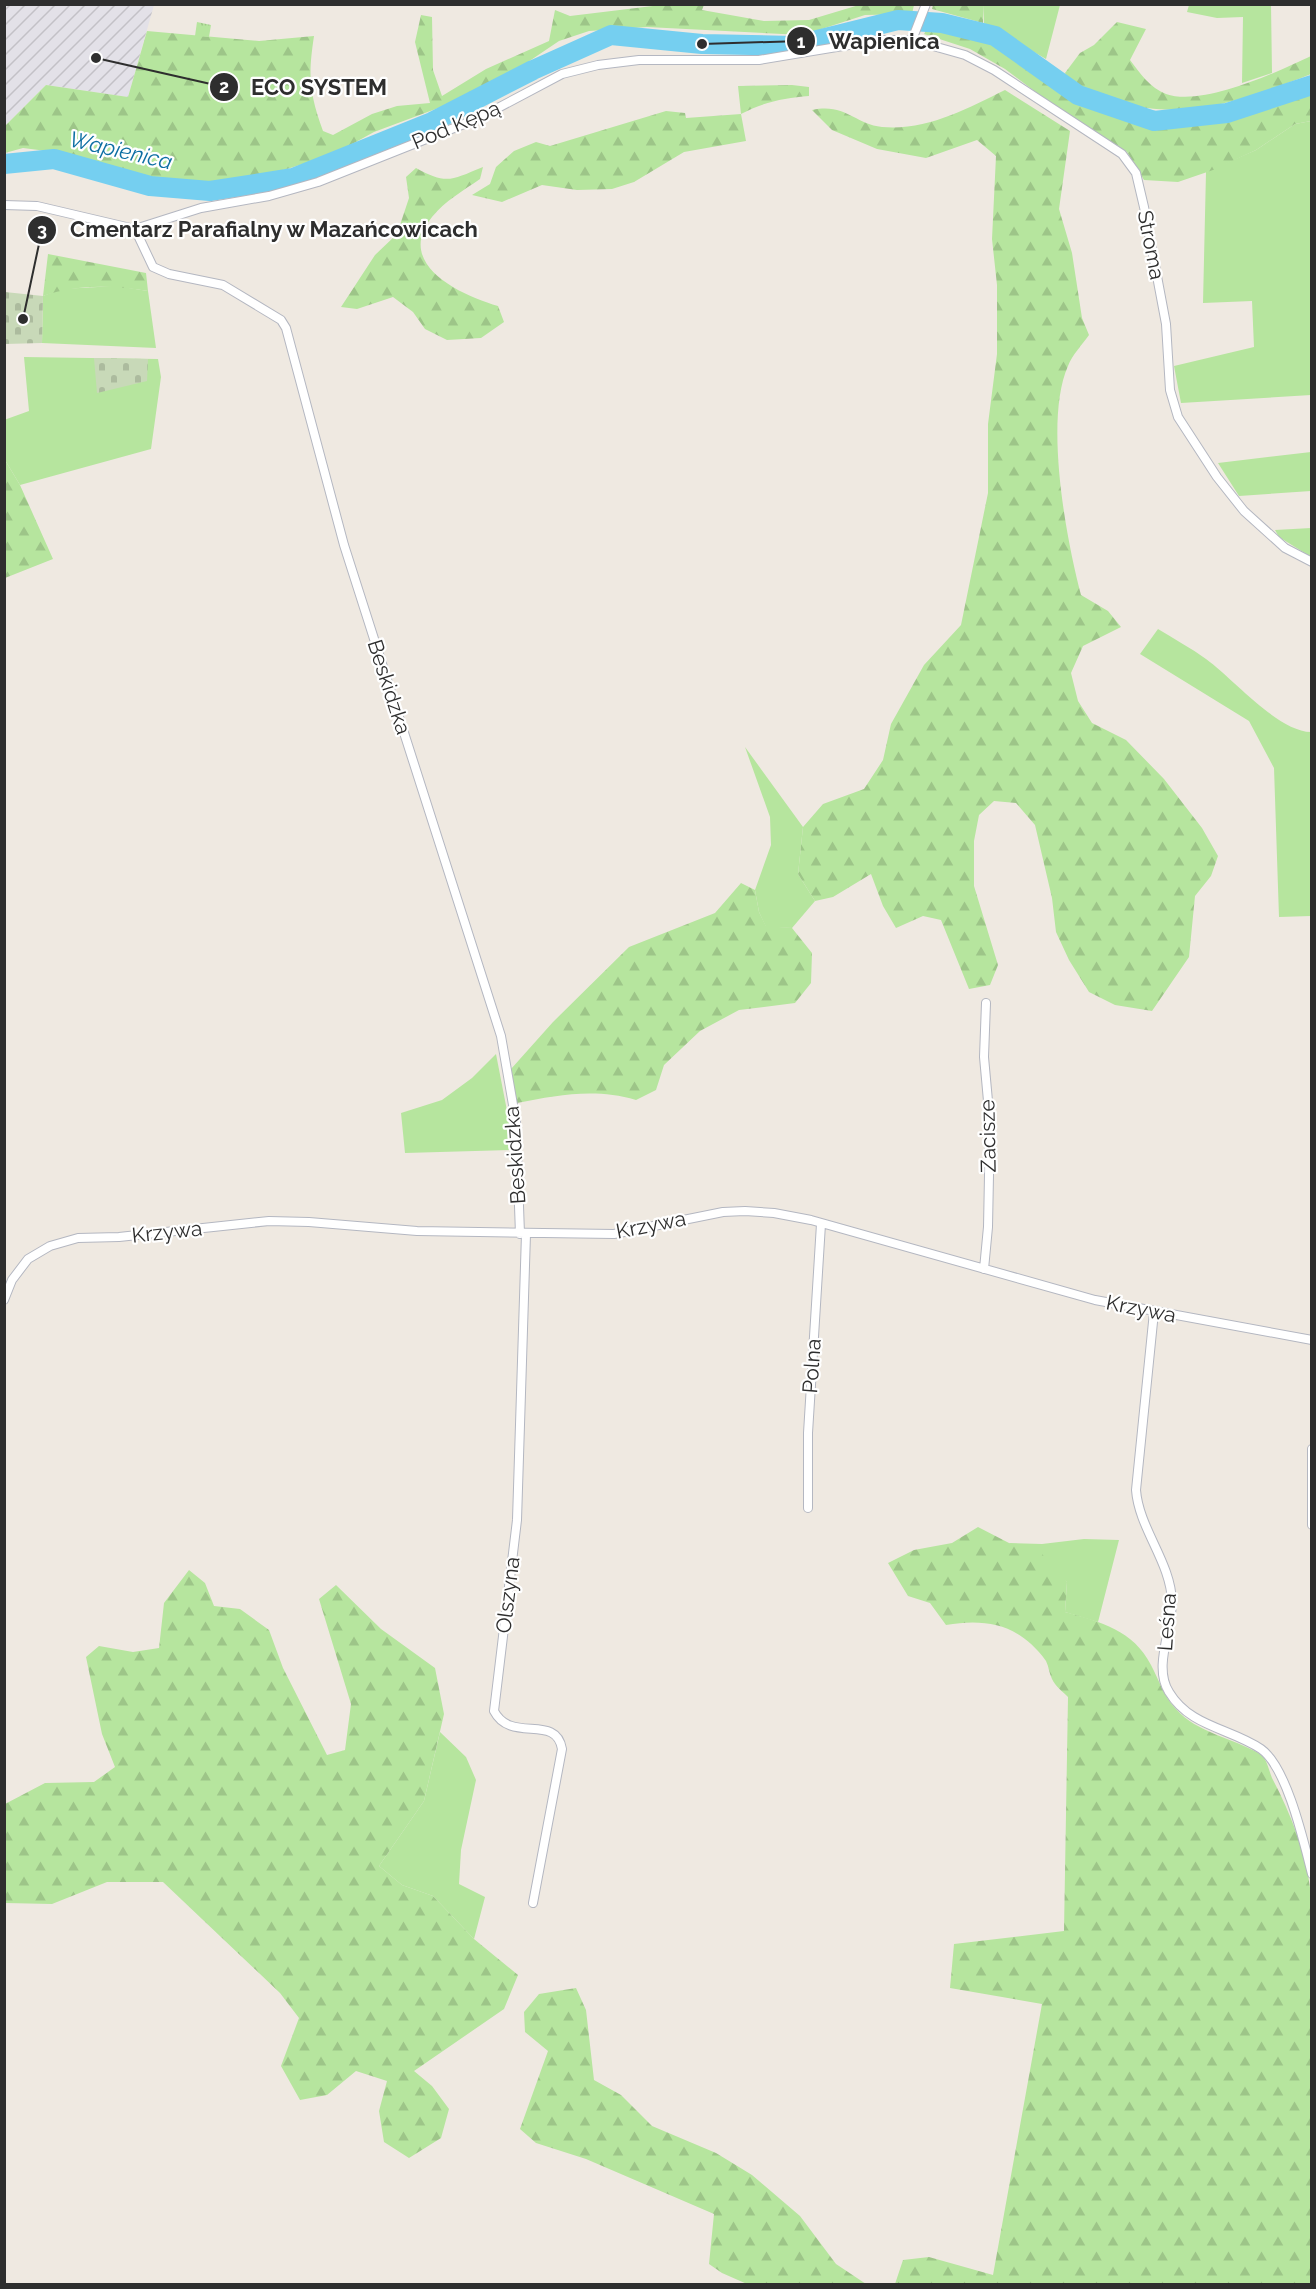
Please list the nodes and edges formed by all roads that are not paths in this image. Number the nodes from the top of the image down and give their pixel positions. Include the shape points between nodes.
1 (926, 4) edge
2 (912, 40) junction
3 (4, 205) edge
4 (135, 229) junction
5 (1311, 562) edge
6 (986, 1003) dead end
7 (821, 1224) junction
8 (523, 1234) junction
9 (984, 1269) junction
10 (4, 1300) edge
11 (1154, 1312) junction
12 (1311, 1340) edge
13 (1311, 1449) edge
14 (807, 1508) dead end
15 (1311, 1525) edge
16 (1311, 1874) edge
17 (533, 1903) dead end

1 - 2 street
2 - 4 street, Pod Kępą via 850,44 759,60 639,60 598,65 562,74 479,117 318,182 269,196 201,208
2 - 5 street, Stroma via 965,55 994,70 1122,154 1136,173 1144,207 1166,324 1170,390 1178,417 1244,511 1285,548
3 - 4 street via 37,206
4 - 8 street, Beskidzka via 153,267 223,285 280,320 286,328 344,545 501,1036 516,1122
6 - 9 street, Zacisze via 984,1057 990,1123
7 - 8 street, Krzywa via 745,1211 614,1234
7 - 9 street, Krzywa
7 - 14 street, Polna
8 - 10 street, Krzywa via 269,1221 78,1238 50,1246 28,1259 12,1280
8 - 17 street, Olszyna via 517,1520 494,1711 508,1726 546,1730 556,1733 561,1740
9 - 11 street, Krzywa
11 - 12 street, Krzywa
11 - 16 street, Leśna via 1136,1490 1137,1506 1171,1588 1163,1678 1167,1691 1188,1713 1253,1744 1272,1759 1295,1812
13 - 15 street

